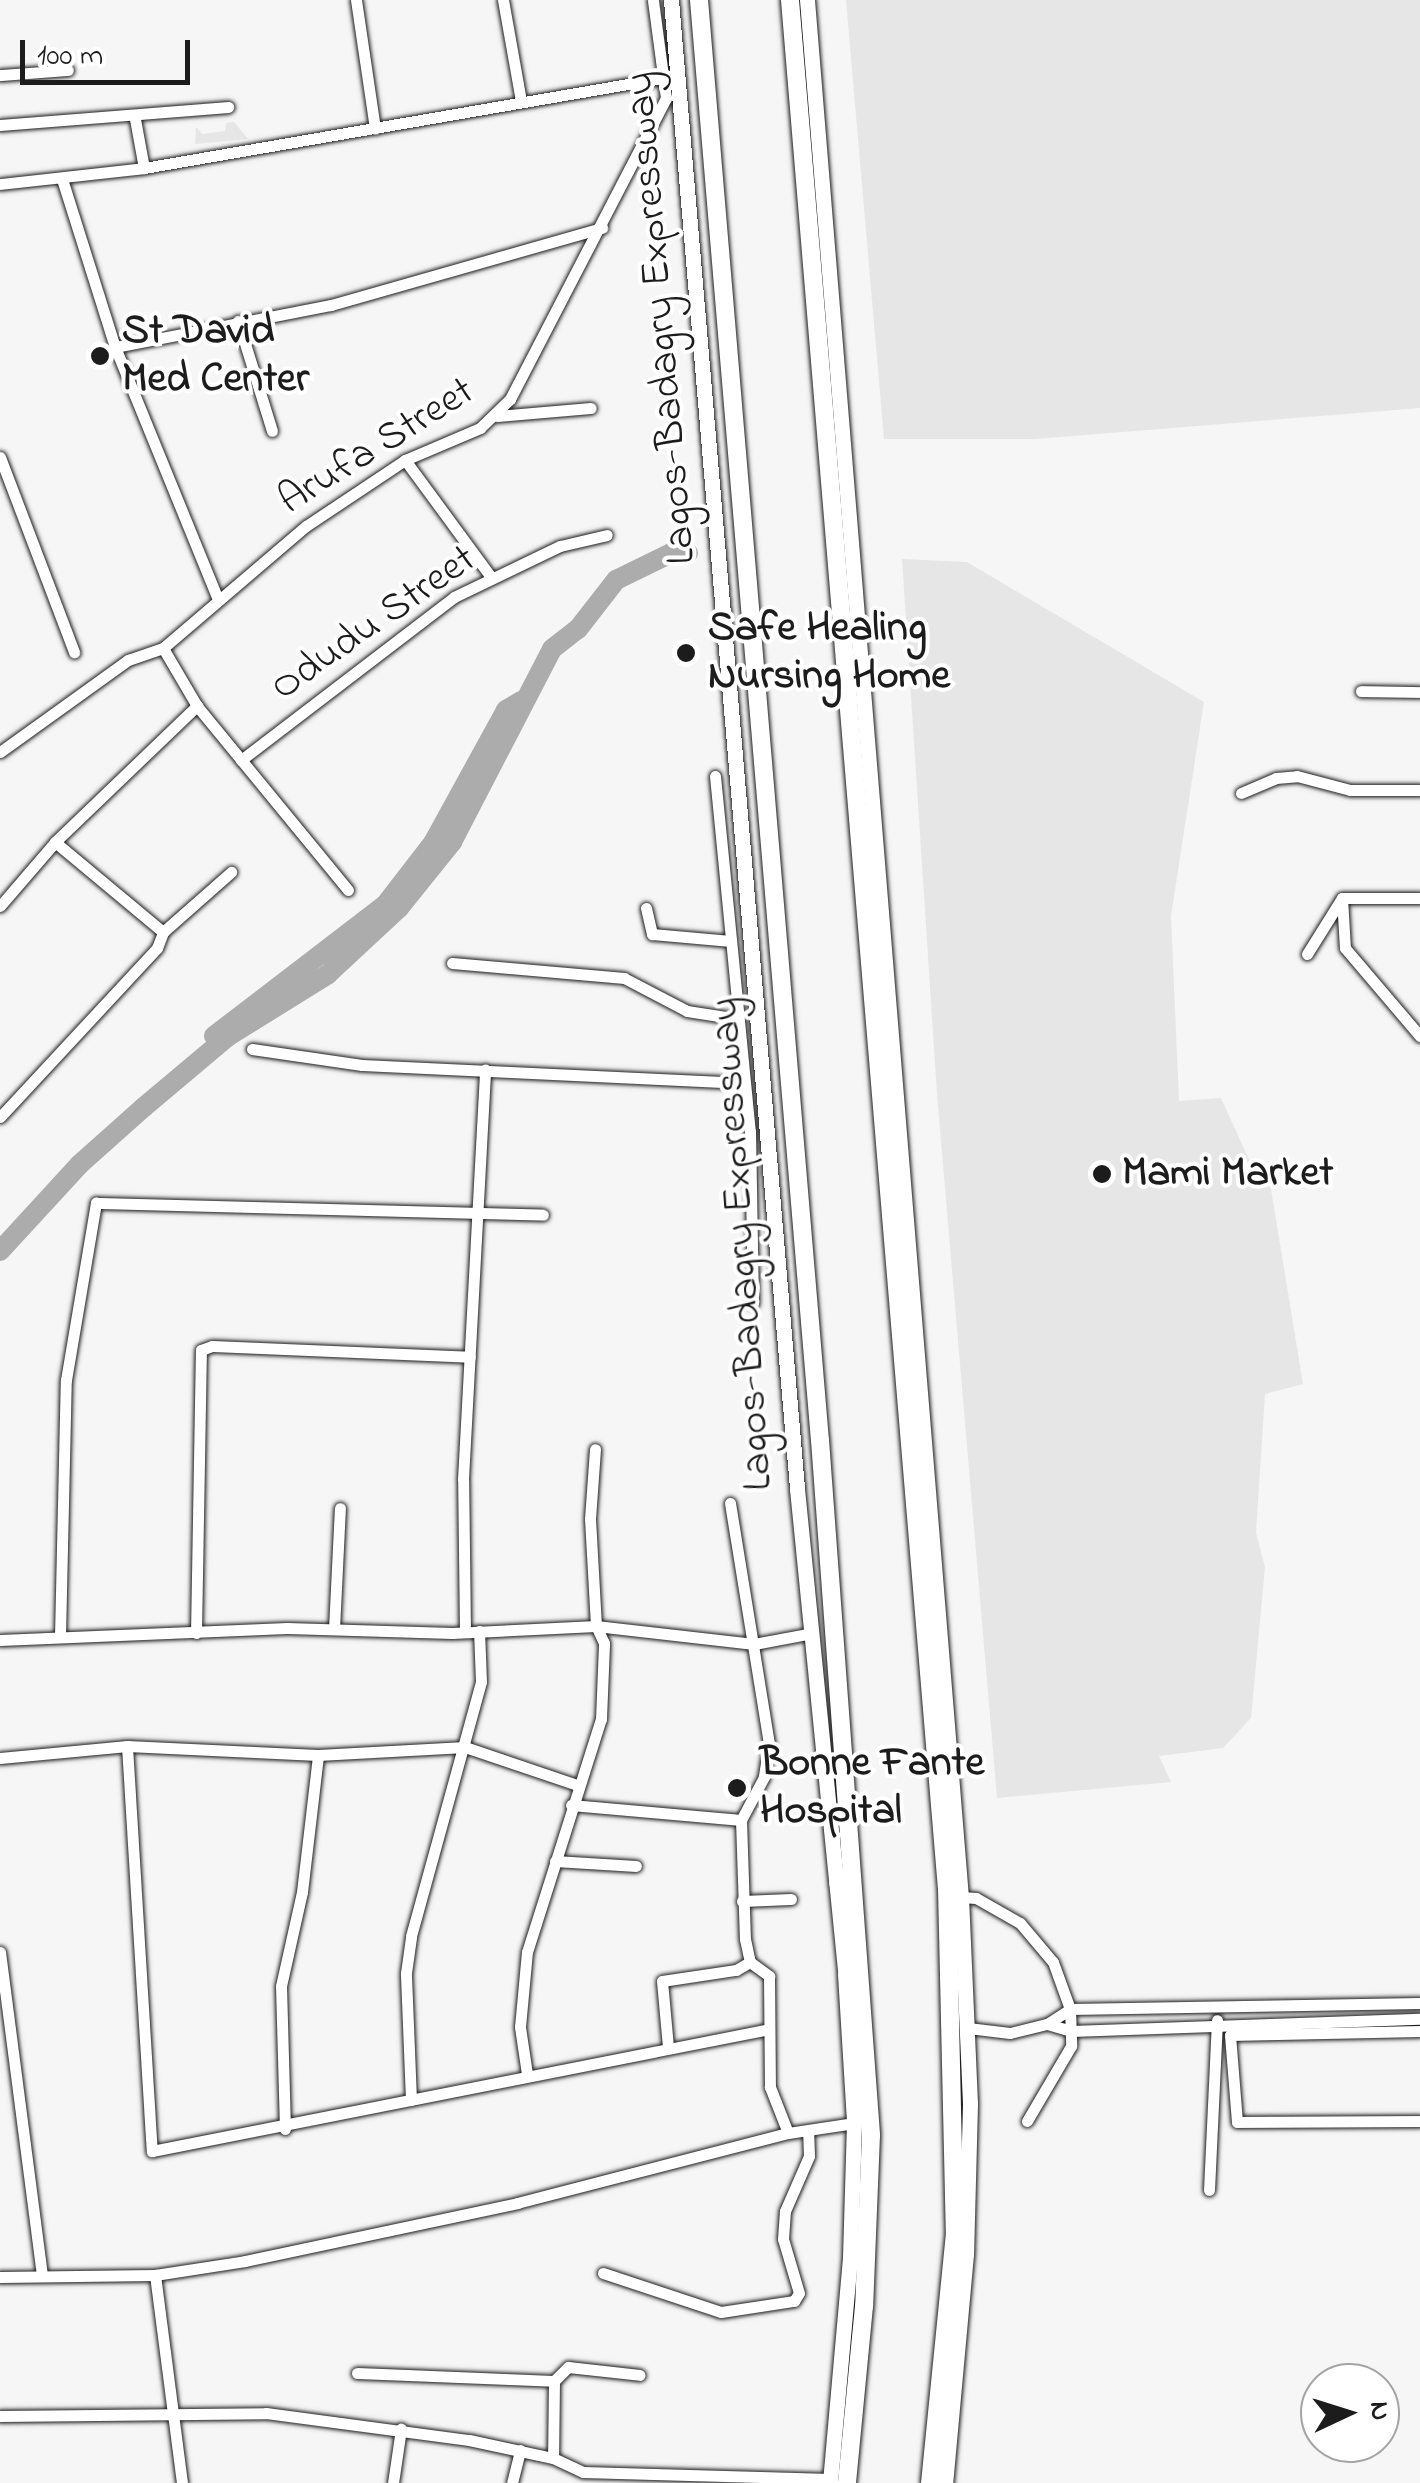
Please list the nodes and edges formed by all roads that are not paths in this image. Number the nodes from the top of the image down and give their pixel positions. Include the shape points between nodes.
1 (356, 0) edge
2 (503, 0) edge
3 (653, 0) edge
4 (671, 0) edge
5 (698, 0) edge
6 (790, 0) edge
7 (807, 0) edge
8 (68, 70) dead end
9 (0, 75) edge
10 (671, 77) junction
11 (522, 101) junction
12 (228, 107) dead end
13 (135, 119) junction
14 (0, 126) edge
15 (375, 129) junction
16 (144, 168) junction
17 (62, 180) junction
18 (0, 184) edge
19 (602, 228) junction
20 (238, 321) junction
21 (115, 347) junction
22 (591, 408) dead end
23 (496, 416) junction
24 (272, 431) dead end
25 (405, 460) junction
26 (1, 463) edge
27 (607, 535) dead end
28 (491, 577) junction
29 (218, 597) junction
30 (163, 648) junction
31 (74, 652) dead end
32 (1361, 691) dead end
33 (1420, 692) edge
34 (197, 706) junction
35 (0, 752) edge
36 (241, 760) junction
37 (715, 776) dead end
38 (1420, 790) edge
39 (1241, 793) dead end
40 (55, 842) junction
41 (231, 872) dead end
42 (348, 890) dead end
43 (1342, 898) junction
44 (1420, 898) edge
45 (0, 906) edge
46 (646, 908) dead end
47 (164, 932) junction
48 (731, 942) junction
49 (1306, 954) dead end
50 (452, 963) dead end
51 (738, 1019) junction
52 (1420, 1036) edge
53 (252, 1048) dead end
54 (485, 1070) junction
55 (744, 1083) junction
56 (0, 1118) edge
57 (543, 1216) dead end
58 (478, 1217) junction
59 (753, 1302) dead end
60 (470, 1357) junction
61 (595, 1449) dead end
62 (730, 1503) dead end
63 (340, 1508) dead end
64 (596, 1626) junction
65 (334, 1629) junction
66 (479, 1631) junction
67 (465, 1632) junction
68 (812, 1633) junction
69 (196, 1634) junction
70 (60, 1636) junction
71 (0, 1640) edge
72 (754, 1644) junction
73 (127, 1746) junction
74 (465, 1747) junction
75 (318, 1755) junction
76 (0, 1758) edge
77 (577, 1784) junction
78 (571, 1805) junction
79 (741, 1820) junction
80 (555, 1860) junction
81 (636, 1866) dead end
82 (838, 1882) junction
83 (954, 1893) junction
84 (791, 1900) dead end
85 (742, 1902) junction
86 (0, 1952) edge
87 (750, 1962) junction
88 (1420, 2003) edge
89 (1217, 2008) junction
90 (1070, 2009) junction
91 (1420, 2019) edge
92 (1047, 2024) junction
93 (1216, 2024) junction
94 (968, 2028) junction
95 (769, 2029) junction
96 (1072, 2030) junction
97 (1420, 2031) edge
98 (864, 2042) junction
99 (668, 2047) junction
100 (527, 2074) junction
101 (411, 2100) junction
102 (1027, 2120) dead end
103 (1420, 2121) edge
104 (854, 2124) junction
105 (285, 2129) junction
106 (808, 2131) junction
107 (788, 2133) junction
108 (1209, 2190) dead end
109 (603, 2274) dead end
110 (42, 2275) junction
111 (156, 2275) junction
112 (0, 2276) edge
113 (356, 2373) dead end
114 (640, 2375) dead end
115 (554, 2381) junction
116 (0, 2416) edge
117 (172, 2417) junction
118 (401, 2429) junction
119 (520, 2450) junction
120 (553, 2458) junction
121 (836, 2482) edge
122 (182, 2483) edge
123 (393, 2483) edge
124 (512, 2483) edge
125 (930, 2483) edge
126 (946, 2483) edge

1 - 15 street
2 - 11 street
3 - 10 street
4 - 10 main road, Lagos-Badagry Expressway
5 - 98 highway, Lagos-Badagry Expressway
6 - 83 highway
7 - 83 main road
8 - 9 street
10 - 11 street
10 - 19 street, Arufa Street
10 - 68 main road, Lagos-Badagry Expressway
11 - 15 street
12 - 13 street
13 - 14 street
13 - 16 street
15 - 16 street
16 - 17 street
17 - 18 street
17 - 21 street
19 - 20 street via 331,305
19 - 23 street, Arufa Street
20 - 21 street
20 - 24 street
21 - 29 street
22 - 23 street
23 - 25 street, Arufa Street
25 - 28 street
25 - 29 street, Arufa Street via 306,526
26 - 31 street
27 - 28 street, Odudu Street via 560,546
28 - 36 street, Odudu Street via 454,597
29 - 30 street, Arufa Street
30 - 34 street
30 - 35 street, Arufa Street via 128,660
32 - 33 street
34 - 36 street
34 - 40 street
36 - 42 street
37 - 48 street
38 - 39 street via 1350,790 1297,776
40 - 45 street
40 - 47 street
41 - 47 street
43 - 44 street
43 - 49 street
43 - 52 street via 1346,948
46 - 48 street via 652,934
47 - 56 street via 157,948
48 - 51 street
50 - 51 street via 624,978 687,1011
51 - 55 street
53 - 54 street via 362,1065
54 - 55 street
54 - 58 street
55 - 59 street
57 - 58 street
58 - 60 street
58 - 70 street via 96,1204 66,1380
60 - 67 street via 460,1587
60 - 69 street via 201,1350
61 - 64 street via 590,1519
62 - 72 street
63 - 65 street
64 - 66 street
64 - 72 street
64 - 77 street via 604,1643 600,1719
65 - 67 street
65 - 69 street
66 - 67 street
66 - 74 street via 481,1682
68 - 72 street
68 - 82 main road, Lagos-Badagry Expressway
69 - 70 street
70 - 71 street
72 - 79 street via 769,1759
73 - 75 street
73 - 76 street
73 - 105 street via 150,2148
74 - 75 street
74 - 77 street
74 - 101 street via 451,1775 411,1936
75 - 105 street via 302,1892 281,1986
77 - 78 street
78 - 79 street
78 - 80 street
79 - 85 street
80 - 81 street
80 - 100 street via 522,1987
82 - 98 highway
82 - 104 main road, Lagos-Badagry Expressway
83 - 90 street via 1020,1924 1054,1962
83 - 94 main road
83 - 125 highway via 955,2233
84 - 85 street
85 - 87 street
86 - 110 street
87 - 95 street via 769,1976
87 - 99 street via 662,1981
88 - 89 street
89 - 90 street
89 - 93 street
90 - 92 street
90 - 96 street
91 - 93 street
92 - 94 street via 1010,2032
92 - 96 street
93 - 96 street
93 - 108 street
94 - 126 main road via 966,2254
95 - 99 street
95 - 107 street via 773,2103
96 - 102 street via 1060,2073
97 - 103 street via 1230,2035 1237,2122
98 - 121 highway, Lagos-Badagry Expressway via 871,2135 866,2249
99 - 100 street
100 - 101 street
101 - 105 street
104 - 106 street
104 - 121 main road, Lagos-Badagry Expressway
106 - 107 street
106 - 109 street via 809,2156 785,2211 783,2240 799,2293 794,2301 721,2312
107 - 111 street via 407,2228
110 - 111 street
110 - 112 street
111 - 117 street
113 - 115 street
114 - 115 street via 568,2367
115 - 120 street
116 - 117 street
117 - 118 street via 266,2413
117 - 122 street
118 - 119 street
118 - 123 street
119 - 120 street
119 - 124 street
120 - 121 street via 583,2472

